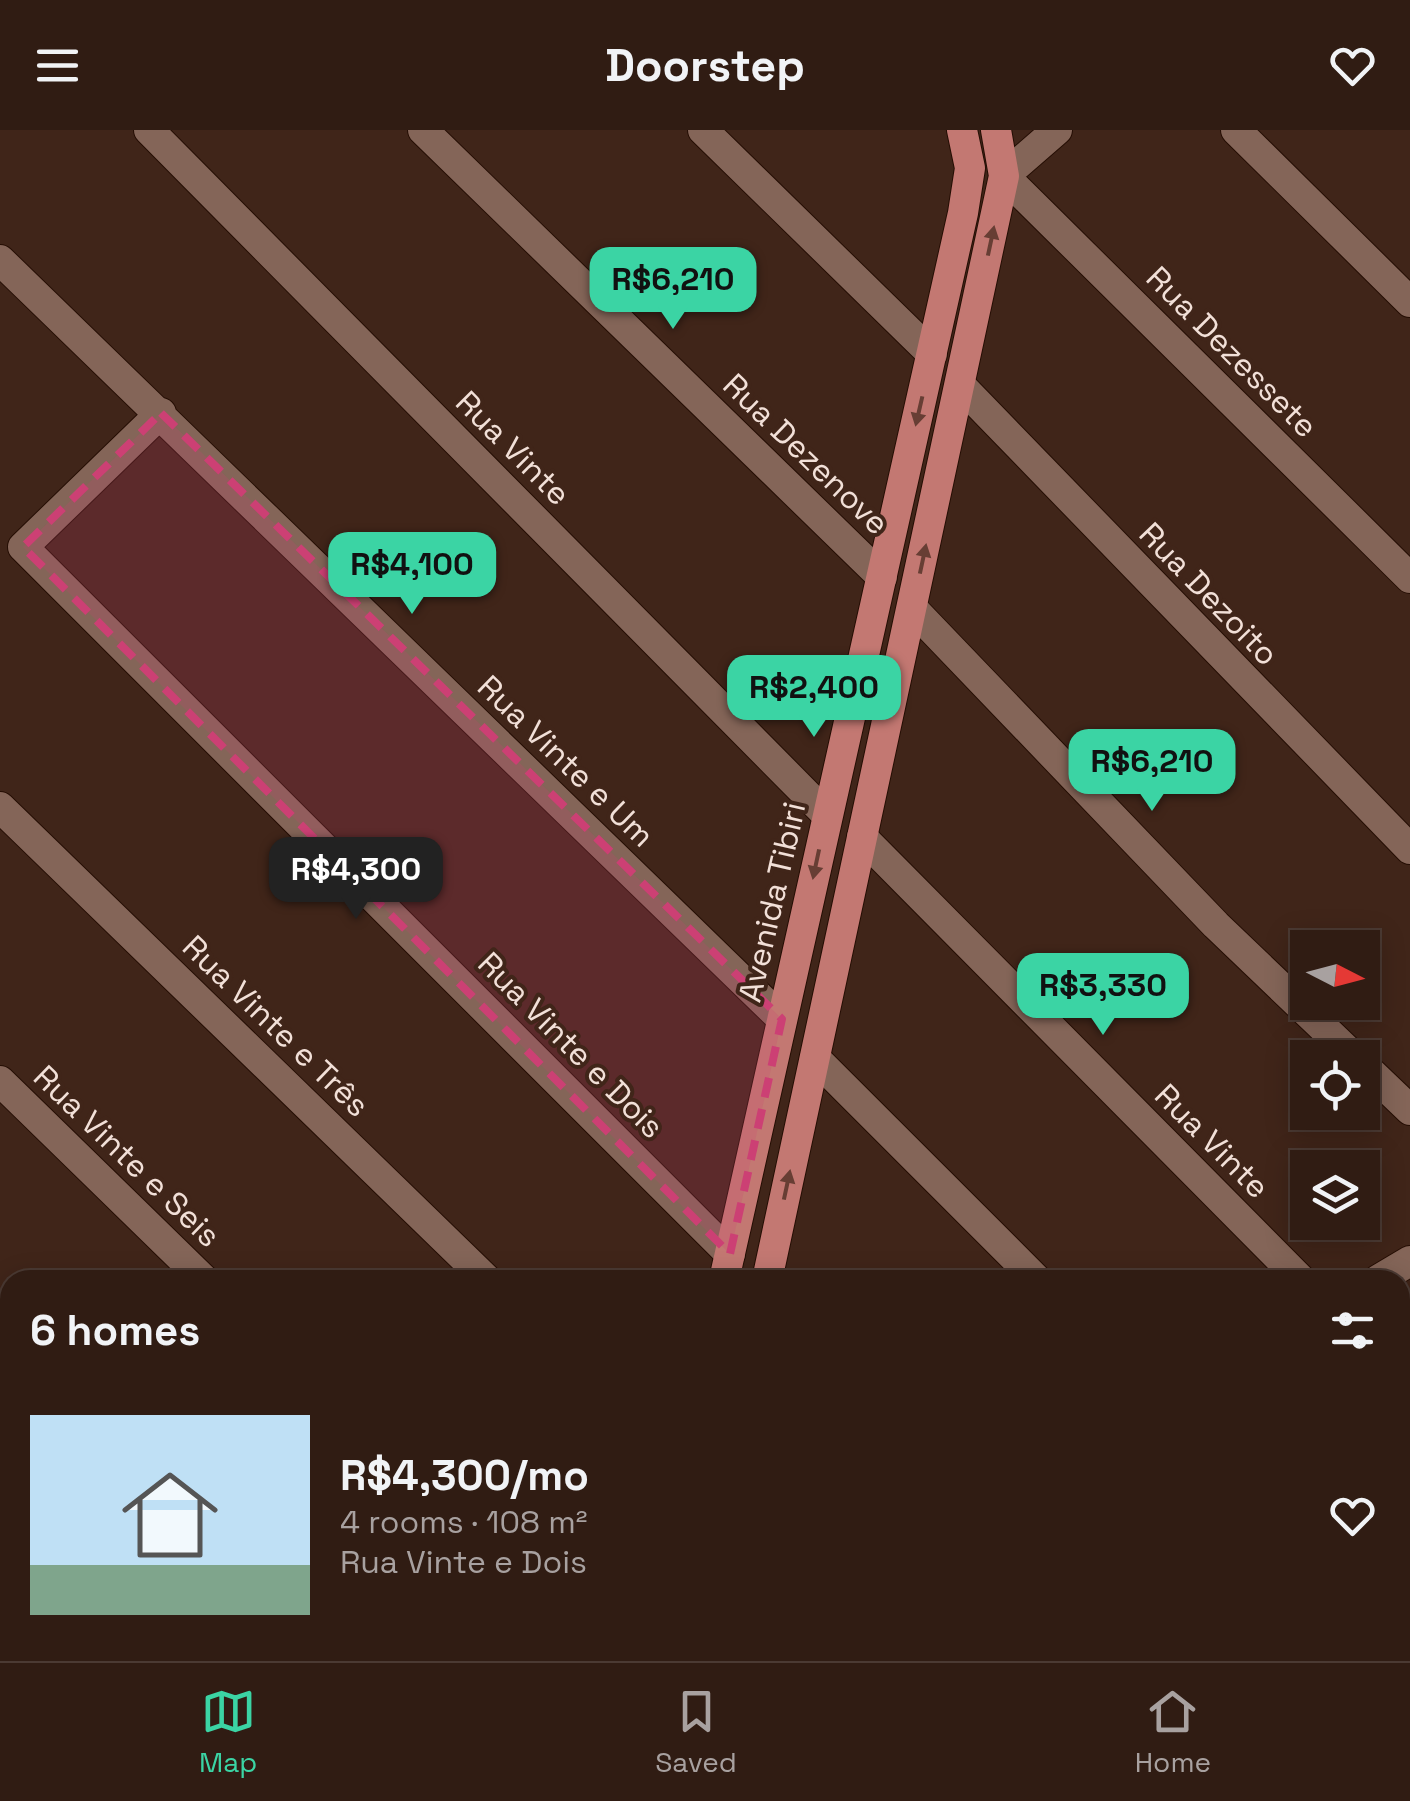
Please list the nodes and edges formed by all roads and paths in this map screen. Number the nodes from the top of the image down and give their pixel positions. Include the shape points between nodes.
1 (149, 130) edge
2 (424, 130) edge
3 (703, 130) edge
4 (962, 130) edge
5 (996, 130) edge
6 (1057, 130) edge
7 (1236, 130) edge
8 (1004, 176) junction
9 (0, 260) edge
10 (1410, 302) edge
11 (932, 354) junction
12 (960, 385) junction
13 (161, 414) junction
14 (882, 577) junction
15 (1410, 578) edge
16 (912, 608) junction
17 (846, 734) junction
18 (881, 750) junction
19 (827, 815) junction
20 (5, 823) edge
21 (862, 837) junction
22 (1410, 850) edge
23 (782, 1019) junction
24 (1336, 1040) edge
25 (815, 1058) junction
26 (0, 1081) edge
27 (1380, 1081) edge
28 (1410, 1110) edge
29 (727, 1267) edge
30 (194, 1270) edge
31 (476, 1270) edge
32 (768, 1270) edge
33 (1027, 1270) edge
34 (1291, 1270) edge

1 - 19 street, Rua Vinte
2 - 14 street, Rua Dezenove
3 - 11 street
4 - 11 main road, Avenida Tibiri via 968,184
5 - 8 main road
6 - 8 street
7 - 10 street
12 -> 8 main road
8 - 15 street, Rua Dezessete
9 - 13 street, Rua Vinte e Um
11 -> 14 main road, Avenida Tibiri
16 -> 12 main road
12 - 22 street, Rua Dezoito
13 - 23 street, Rua Vinte e Um
13 - 29 street, Rua Vinte e Dois via 24,547
14 - 17 main road, Avenida Tibiri
16 - 18 main road
16 - 24 street via 1216,925
17 - 18 street
17 - 19 main road, Avenida Tibiri
18 - 21 main road
19 -> 23 main road, Avenida Tibiri
20 - 31 street, Rua Vinte e Três
21 - 25 main road
21 - 34 street, Rua Vinte
23 - 29 main road, Avenida Tibiri
32 -> 25 main road
25 - 33 street
26 - 30 street, Rua Vinte e Seis
27 - 28 street

